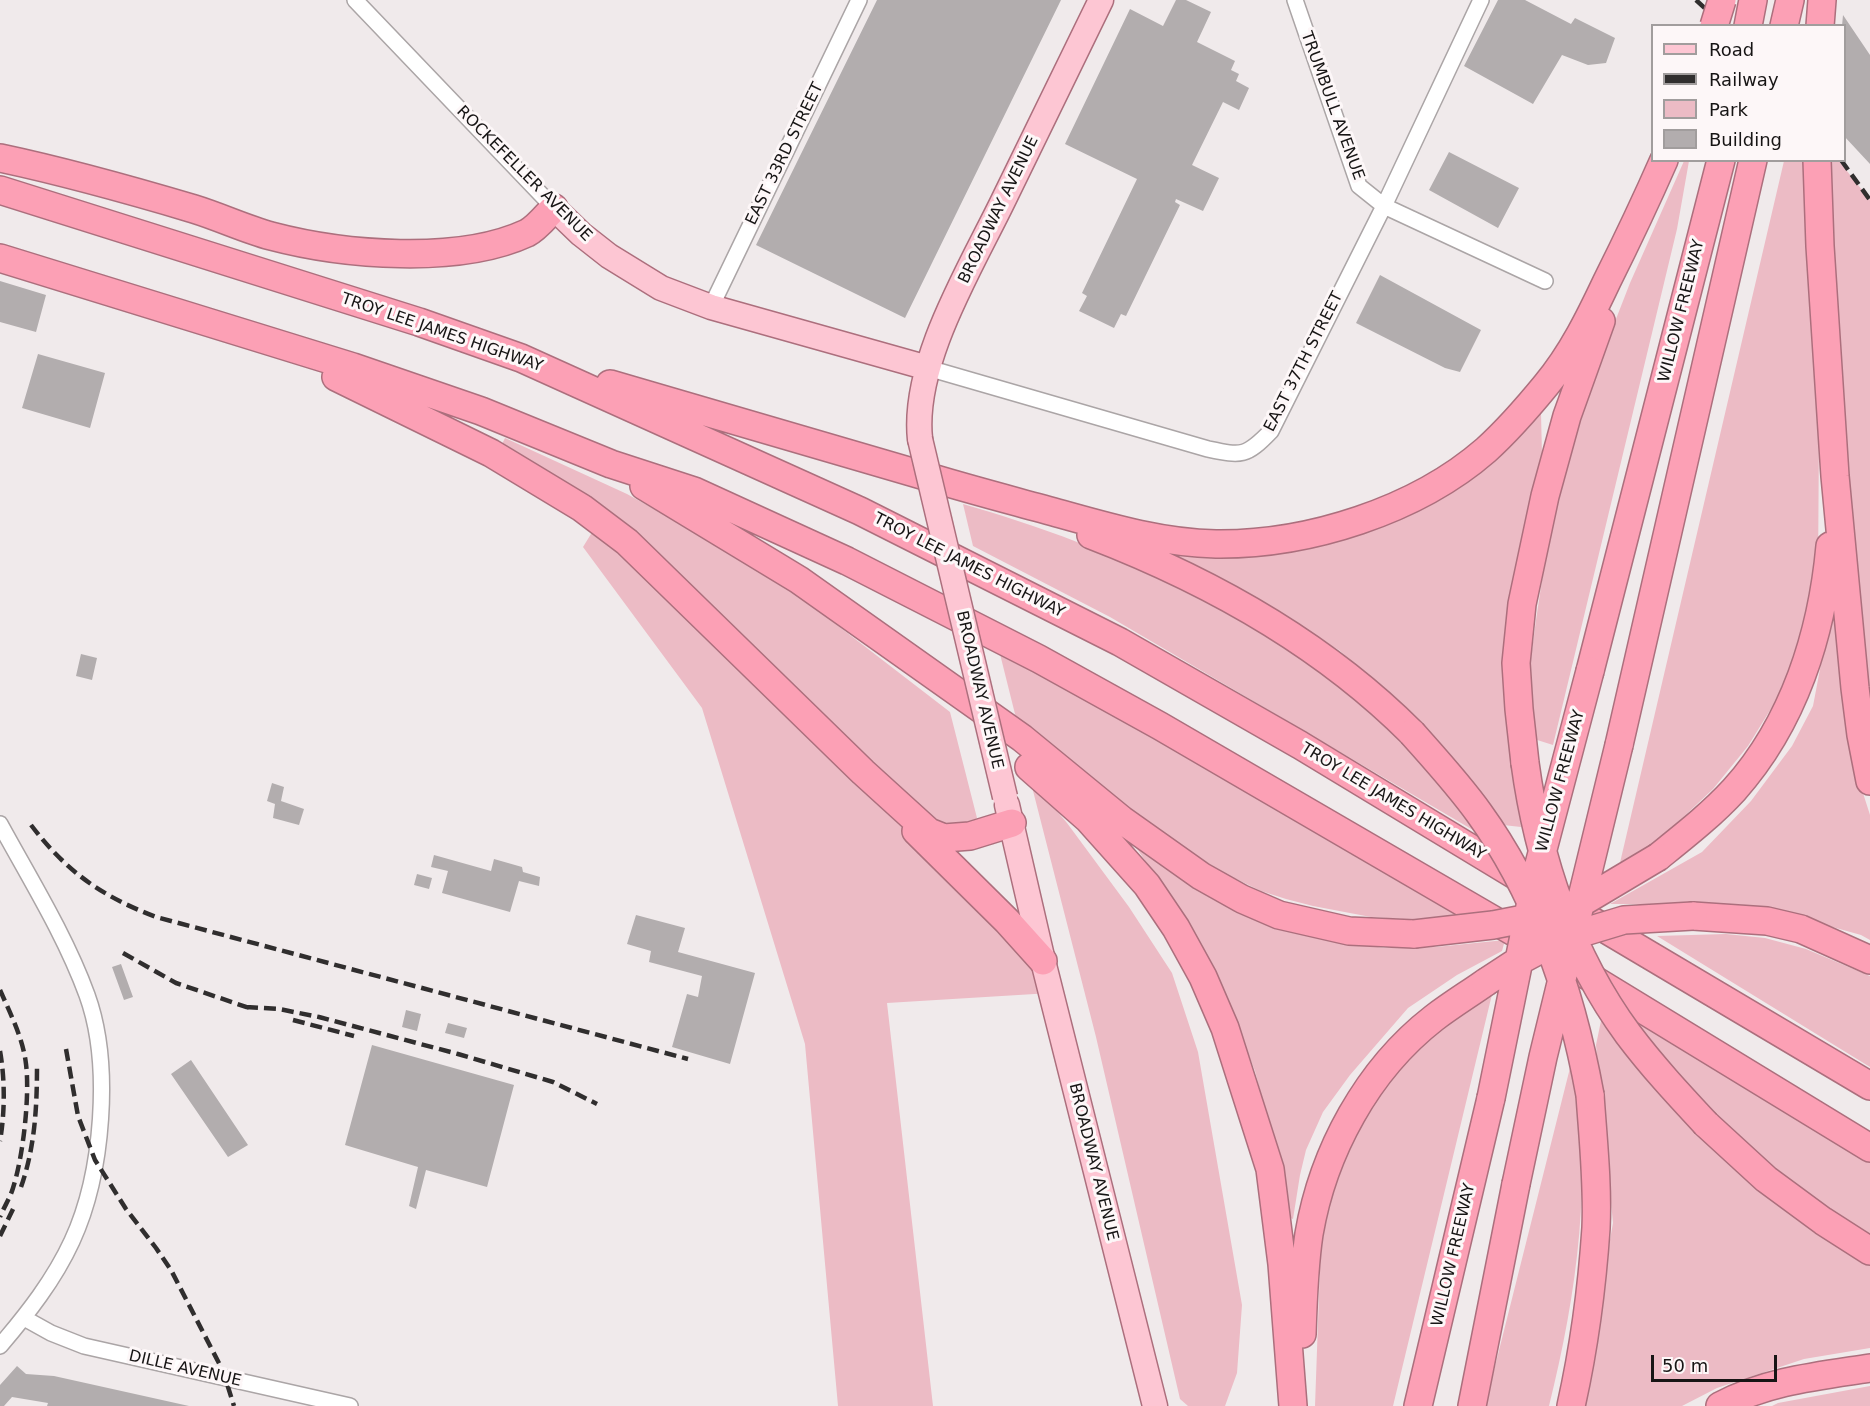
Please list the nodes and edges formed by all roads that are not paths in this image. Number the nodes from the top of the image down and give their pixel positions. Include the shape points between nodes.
1 (355, 0) edge
2 (859, 0) edge
3 (1101, 0) edge
4 (1295, 0) edge
5 (1481, 0) edge
6 (1722, 0) edge
7 (1753, 0) edge
8 (1790, 0) edge
9 (1822, 0) edge
10 (1715, 24) edge
11 (1748, 24) edge
12 (1784, 24) edge
13 (1820, 24) edge
14 (0, 158) edge
15 (1663, 162) edge
16 (1720, 162) edge
17 (1817, 162) edge
18 (1751, 172) edge
19 (0, 190) edge
20 (1384, 206) junction
21 (554, 208) junction
22 (1641, 213) junction
23 (0, 258) edge
24 (1545, 281) dead end
25 (711, 307) junction
26 (229, 328) junction
27 (521, 358) junction
28 (928, 368) junction
29 (611, 464) junction
30 (1835, 476) junction
31 (969, 489) junction
32 (891, 645) junction
33 (863, 772) junction
34 (1870, 780) edge
35 (1012, 823) junction
36 (0, 824) edge
37 (1870, 960) edge
38 (1043, 961) junction
39 (1870, 1086) edge
40 (1870, 1148) edge
41 (1870, 1251) edge
42 (24, 1318) junction
43 (0, 1346) edge
44 (1870, 1368) edge
45 (350, 1406) edge
46 (1155, 1406) edge
47 (1293, 1406) edge
48 (1298, 1406) edge
49 (1418, 1406) edge
50 (1472, 1406) edge
51 (1571, 1406) edge
52 (1720, 1406) edge

1 - 21 street, ROCKEFELLER AVENUE
2 - 25 street, EAST 33RD STREET
3 - 28 main road, BROADWAY AVENUE via 940,330
4 - 20 street, TRUMBULL AVENUE via 1359,186
5 - 20 street, EAST 37TH STREET
6 - 10 highway, bridge
7 - 11 highway
8 - 12 highway
9 - 13 highway
14 - 21 highway via 59,170 197,210 270,236 380,253 493,246 530,232
15 - 22 highway
16 - 49 highway, WILLOW FREEWAY, bridge via 1537,872 1491,1098
17 - 30 highway
18 - 50 highway, bridge via 1543,1056
19 - 27 highway, TROY LEE JAMES HIGHWAY
20 - 24 street, TRUMBULL AVENUE
20 - 28 street, EAST 37TH STREET via 1271,431 1243,454 1208,448
21 - 25 main road, ROCKEFELLER AVENUE via 609,256 661,288
22 - 31 highway via 1592,313 1548,382 1485,450 1456,472 1396,506 1310,534 1216,544 1121,530
22 - 41 highway, bridge via 1567,416 1522,604 1516,663 1534,815 1549,877 1569,928 1594,979 1634,1041 1706,1124 1766,1179
23 - 26 highway
25 - 28 main road, ROCKEFELLER AVENUE
26 - 29 highway via 481,411
26 - 33 highway via 491,453 582,508 668,580
27 - 31 highway
27 - 39 highway, TROY LEE JAMES HIGHWAY via 860,511 1120,642 1300,745
28 - 35 main road, BROADWAY AVENUE, bridge via 918,418 920,439
29 - 32 highway via 799,580
29 - 40 highway via 694,491 857,567 1038,659 1551,954
30 - 32 highway, bridge via 1827,579 1819,623 1800,681 1762,754 1707,817 1658,857 1569,910 1494,925 1414,934 1349,931 1279,915 1242,899 1122,820 1022,738
30 - 34 highway via 1855,688
31 - 51 highway, bridge via 1176,572 1233,601 1323,657 1363,687 1412,733 1480,814 1533,906 1557,965 1581,1045 1590,1095 1596,1227 1587,1321
32 - 47 highway via 1088,819 1147,885 1203,977 1225,1028 1270,1169
33 - 35 highway via 929,832 944,838 970,836
33 - 38 highway
35 - 38 main road, BROADWAY AVENUE
36 - 42 street via 74,962 98,1035 100,1058 100,1117 81,1217 60,1264
37 - 48 highway, bridge via 1801,929 1767,921 1693,916 1624,920 1558,940 1515,963 1433,1018 1387,1064 1333,1151 1309,1233
38 - 46 main road, BROADWAY AVENUE
42 - 43 street
42 - 45 street, DILLE AVENUE via 84,1346
44 - 52 highway via 1783,1381

